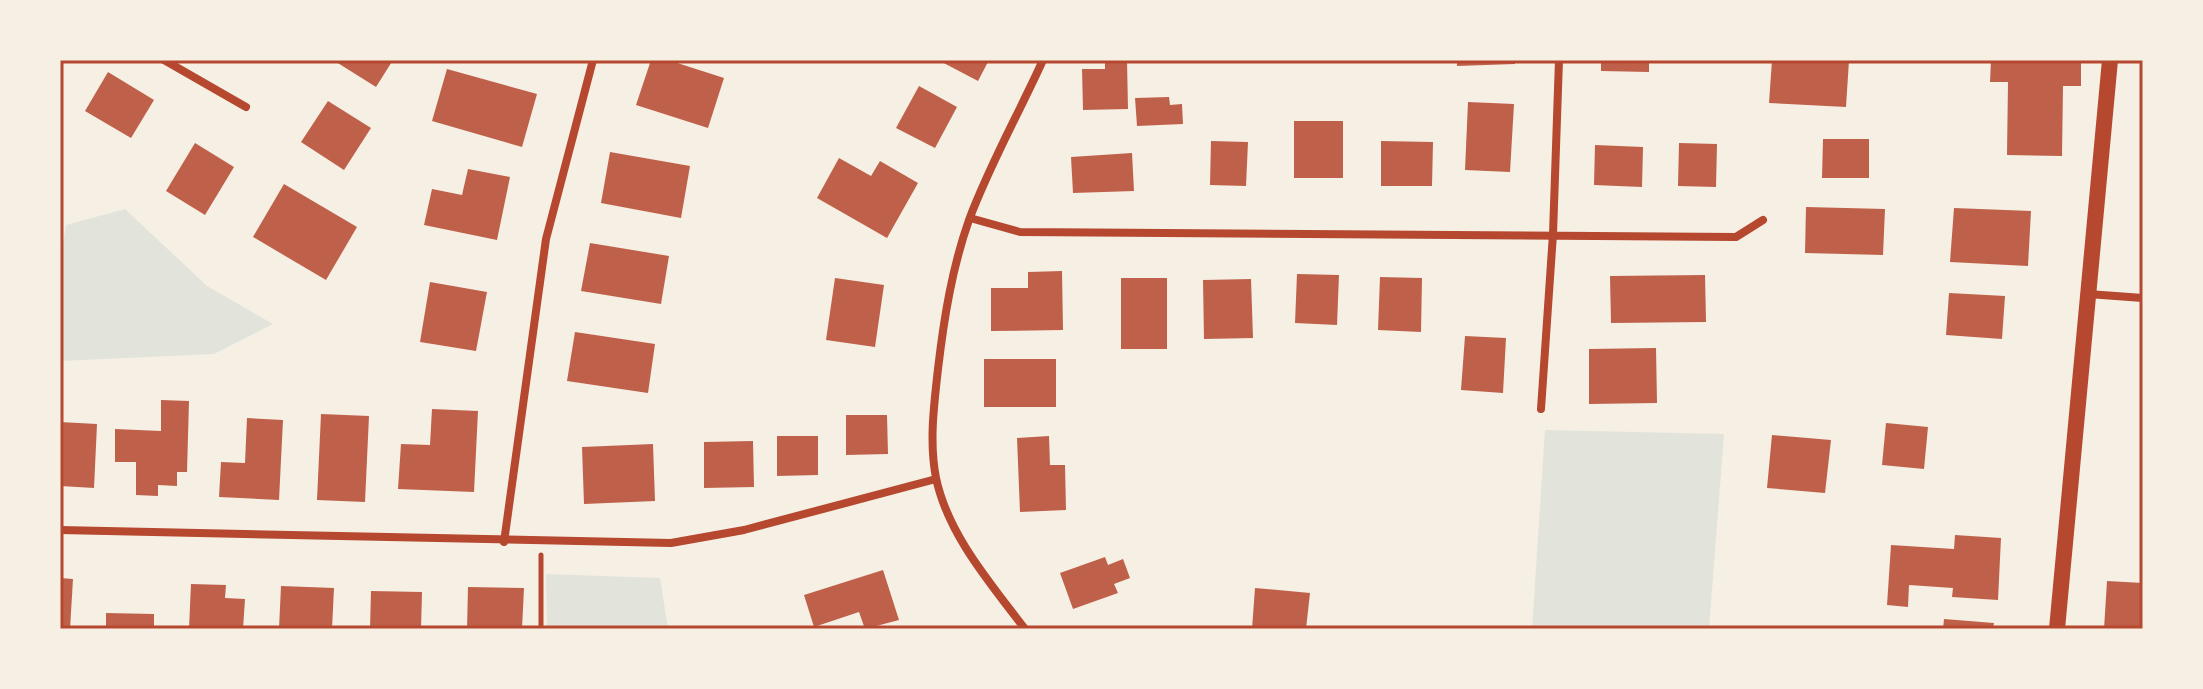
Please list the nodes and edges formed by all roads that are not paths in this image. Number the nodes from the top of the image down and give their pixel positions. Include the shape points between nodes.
1 (164, 60) edge
2 (593, 60) edge
3 (1043, 60) edge
4 (1559, 60) edge
5 (2110, 60) edge
6 (246, 107) dead end
7 (970, 218) junction
8 (1763, 220) dead end
9 (1553, 234) junction
10 (2088, 294) junction
11 (2143, 298) edge
12 (1541, 409) dead end
13 (936, 479) junction
14 (60, 530) edge
15 (504, 542) junction
16 (1025, 629) edge
17 (2057, 629) edge

1 - 6 street
2 - 15 street via 546,239
3 - 7 street
4 - 9 street
5 - 10 main road
7 - 9 street via 1020,232
7 - 13 street via 944,320 932,438
8 - 9 street via 1736,237
9 - 12 street
10 - 11 street
10 - 17 main road
13 - 15 street via 744,530 671,543
13 - 16 street via 972,559
14 - 15 street

